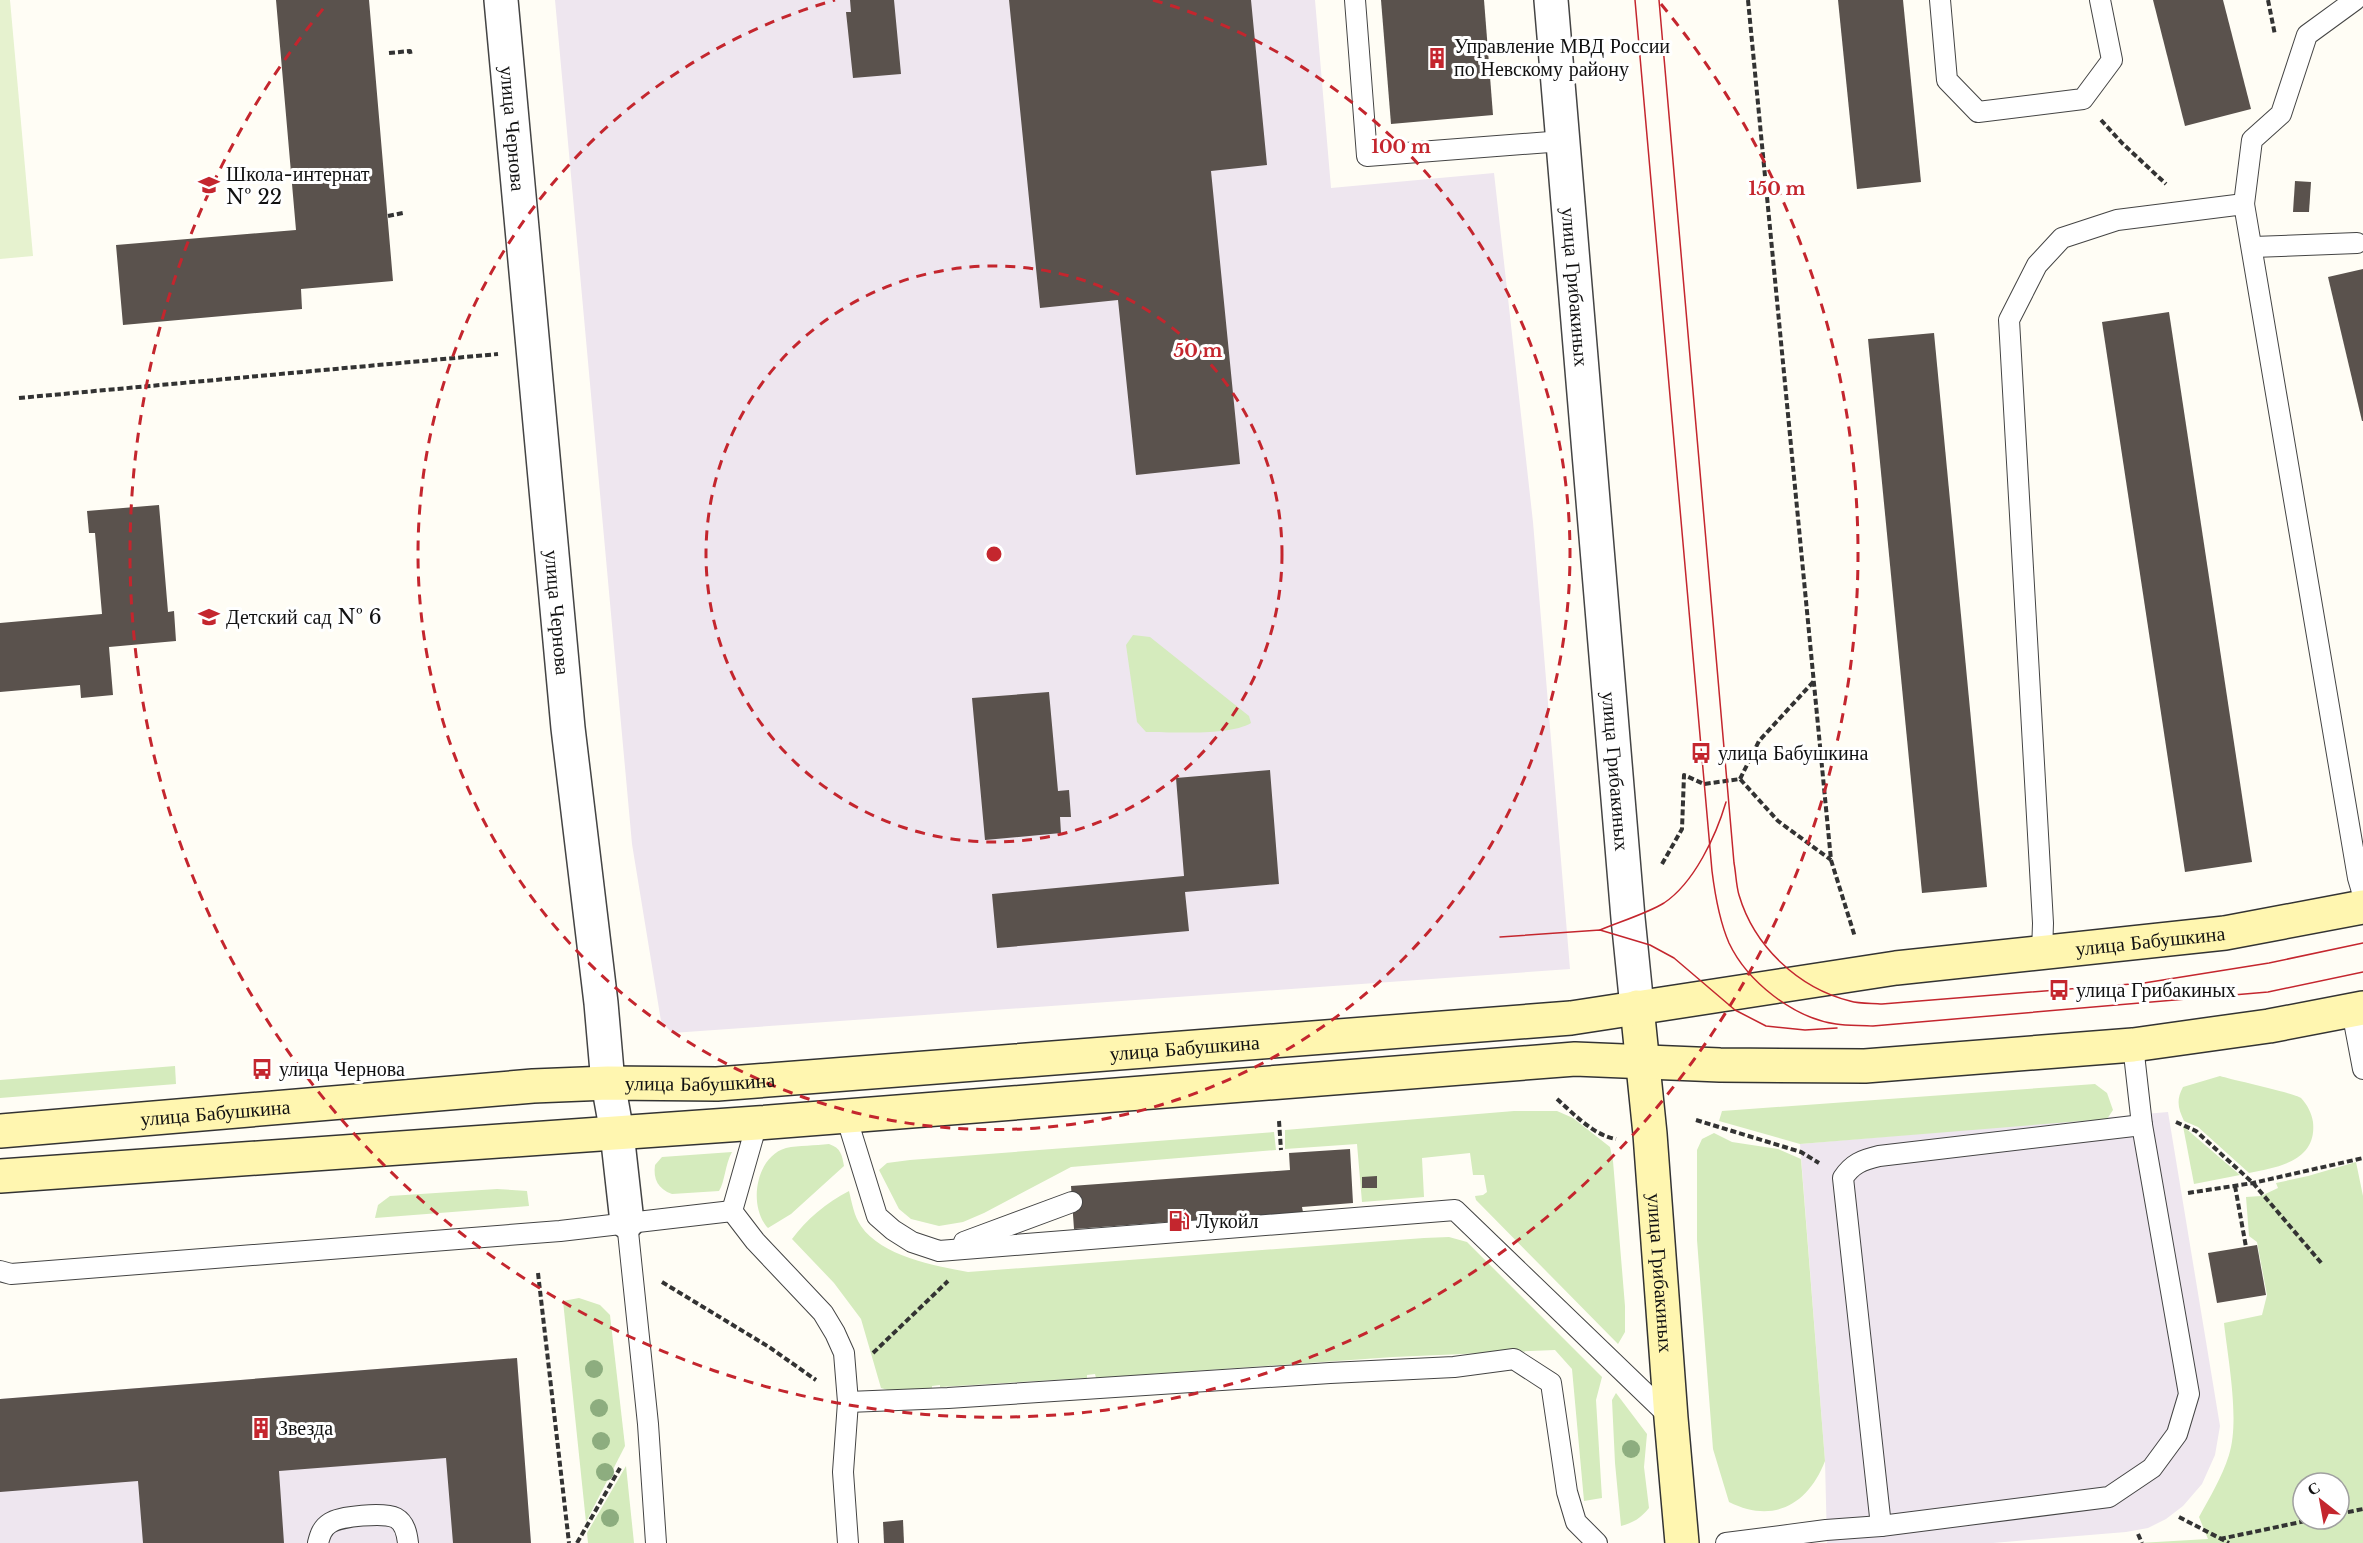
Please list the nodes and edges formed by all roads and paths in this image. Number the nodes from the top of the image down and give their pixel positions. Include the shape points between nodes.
1 (501, 0) edge
2 (1355, 0) edge
3 (1551, 0) edge
4 (1748, 0) edge
5 (1940, 0) edge
6 (2100, 0) edge
7 (2355, 0) edge
8 (389, 53) dead end
9 (411, 56) dead end
10 (2083, 99) junction
11 (1563, 141) junction
12 (2244, 204) junction
13 (2192, 211) junction
14 (403, 213) dead end
15 (388, 216) dead end
16 (2357, 243) dead end
17 (2253, 247) junction
18 (498, 354) dead end
19 (19, 398) dead end
20 (1814, 681) junction
21 (1740, 779) junction
22 (1831, 860) junction
23 (1662, 870) dead end
24 (2363, 895) edge
25 (2363, 907) edge
26 (1855, 937) dead end
27 (2042, 952) junction
28 (1637, 1007) junction
29 (2357, 1010) edge
30 (2133, 1045) junction
31 (1642, 1063) junction
32 (2363, 1069) edge
33 (608, 1083) junction
34 (1557, 1099) dead end
35 (846, 1116) junction
36 (1696, 1120) dead end
37 (1279, 1121) dead end
38 (2176, 1122) dead end
39 (757, 1123) junction
40 (2142, 1125) junction
41 (0, 1131) edge
42 (617, 1133) junction
43 (1618, 1139) dead end
44 (1281, 1150) dead end
45 (2363, 1158) edge
46 (0, 1176) edge
47 (1843, 1178) junction
48 (2253, 1183) junction
49 (2235, 1186) junction
50 (2188, 1193) dead end
51 (1072, 1202) dead end
52 (732, 1211) junction
53 (627, 1222) junction
54 (2246, 1246) dead end
55 (974, 1248) junction
56 (939, 1251) junction
57 (631, 1263) junction
58 (2323, 1265) dead end
59 (0, 1271) edge
60 (538, 1273) dead end
61 (868, 1358) dead end
62 (848, 1402) junction
63 (1671, 1418) junction
64 (648, 1424) junction
65 (2179, 1517) dead end
66 (2291, 1524) edge
67 (1881, 1527) junction
68 (2138, 1534) dead end
69 (2220, 1539) junction
70 (318, 1543) edge
71 (408, 1543) edge
72 (569, 1543) edge
73 (577, 1543) edge
74 (656, 1543) edge
75 (848, 1543) edge
76 (1597, 1543) edge
77 (1682, 1543) edge
78 (1726, 1543) edge
79 (2142, 1543) edge
80 (2229, 1543) edge

1 - 33 street, улица Чернова via 565,694
2 - 11 lane via 1367,156
3 - 11 street, улица Грибакиных
4 - 20 path
5 - 10 lane via 1947,80 1978,112
6 - 10 lane via 2112,60
7 - 12 lane via 2307,35 2281,114 2252,140
8 - 9 path via 410,51
10 - 13 path
11 - 28 street, улица Грибакиных
12 - 13 lane
12 - 17 lane
13 - 27 lane via 2117,220 2062,238 2037,265 2009,320
14 - 15 path
16 - 17 lane
17 - 24 lane
18 - 19 path
20 - 21 path via 1759,741
20 - 22 path
21 - 22 path via 1778,821
21 - 23 path via 1704,784 1684,775 1682,829 1663,860
22 - 26 path
25 - 27 main road, улица Бабушкина via 2225,933
27 - 28 main road, улица Бабушкина via 1896,968
28 - 31 main road, улица Грибакиных
28 - 33 main road, улица Бабушкина via 1571,1018 717,1084
29 - 30 main road, улица Бабушкина
29 - 32 lane
30 - 31 main road, улица Бабушкина via 1865,1066
30 - 40 lane
31 - 35 main road, улица Бабушкина via 1575,1059
31 - 63 main road, улица Грибакиных
33 - 41 main road, улица Бабушкина
33 - 42 street, улица Чернова
34 - 43 path via 1592,1128
35 - 39 main road, улица Бабушкина
35 - 56 lane via 877,1216 912,1242
36 - 47 path via 1801,1152
37 - 44 path
38 - 48 path via 2196,1131
39 - 42 main road, улица Бабушкина
39 - 52 lane
40 - 47 lane via 1879,1156 1862,1160 1849,1168
40 - 67 lane via 2189,1394 2177,1434 2152,1468 2109,1497
42 - 46 main road, улица Бабушкина
42 - 53 street, улица Чернова
45 - 48 path
47 - 67 lane
48 - 49 path
48 - 58 path
49 - 50 path
49 - 54 path
51 - 56 lane
52 - 53 lane
52 - 62 lane via 823,1313 844,1353
53 - 57 lane
53 - 59 lane via 560,1231 11,1274
55 - 56 lane
55 - 61 path via 959,1270
55 - 63 lane via 1271,1219 1455,1210
57 - 62 path via 769,1347
57 - 64 lane
60 - 72 path
62 - 75 lane via 843,1472
62 - 76 lane via 1454,1367 1514,1359 1551,1383 1576,1522
63 - 77 main road, улица Грибакиных
64 - 73 path
64 - 74 lane
65 - 69 path
66 - 69 path
67 - 78 lane
68 - 79 path
69 - 80 path
70 - 71 lane via 327,1524 338,1518 386,1515 397,1518

